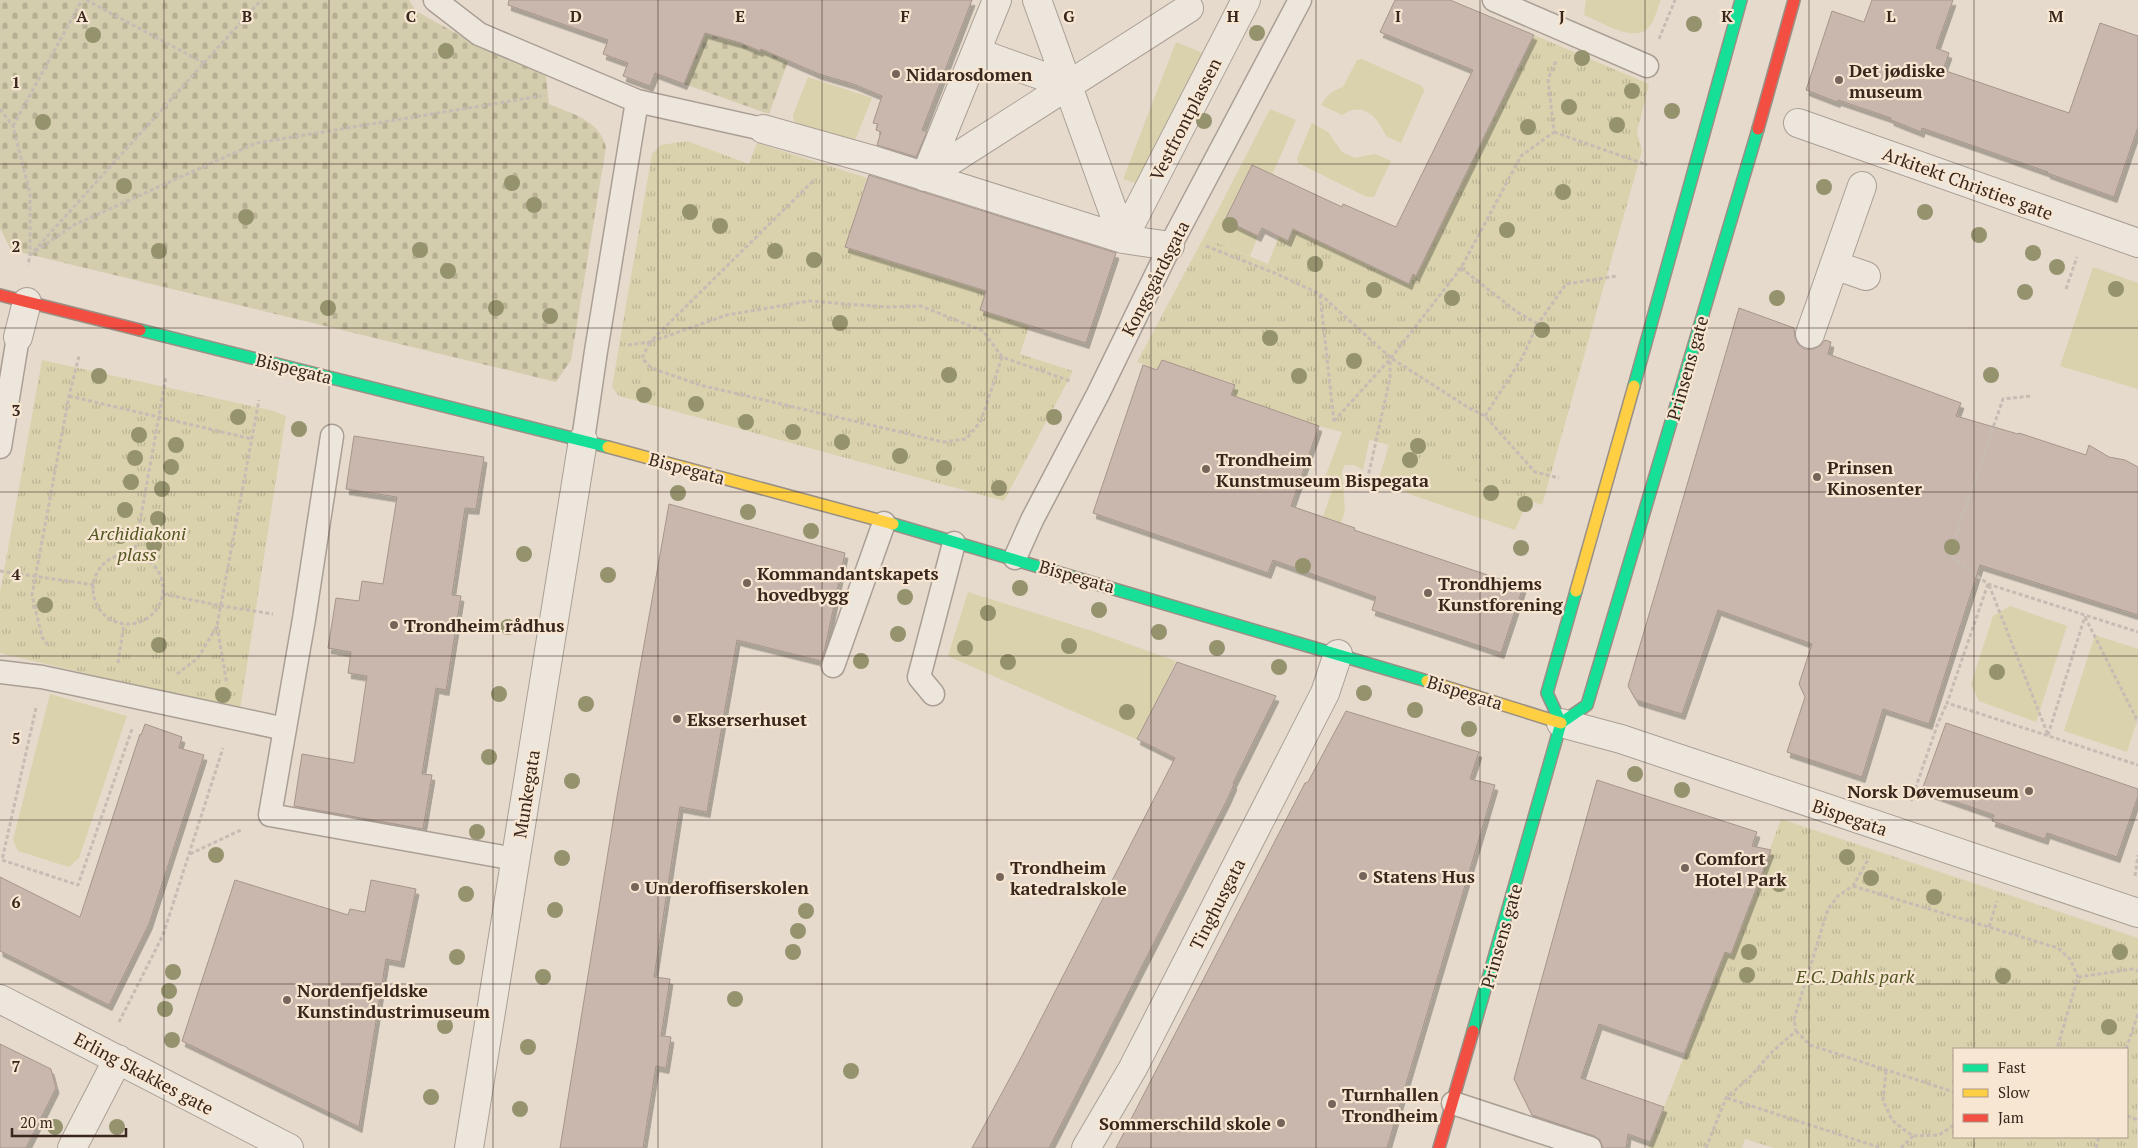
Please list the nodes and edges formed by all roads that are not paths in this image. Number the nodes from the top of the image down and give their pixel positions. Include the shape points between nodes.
1 (435, 0) edge
2 (996, 0) edge
3 (1037, 0) edge
4 (1246, 0) edge
5 (1300, 0) edge
6 (1494, 0) edge
7 (1741, 0) edge
8 (1794, 0) edge
9 (1189, 8) dead end
10 (976, 52) junction
11 (1647, 66) road end
12 (1068, 85) junction
13 (637, 101) junction
14 (1798, 123) dead end
15 (763, 129) joint
16 (925, 177) junction
17 (1862, 186) dead end
18 (2136, 236) edge
19 (1123, 239) junction
20 (1174, 241) junction
21 (1834, 266) junction
22 (1866, 276) dead end
23 (0, 295) edge
24 (27, 302) junction
25 (1810, 334) dead end
26 (18, 337) joint
27 (332, 436) dead end
28 (583, 440) junction
29 (0, 447) edge
30 (884, 523) junction
31 (954, 542) junction
32 (1015, 558) junction
33 (1338, 654) junction
34 (833, 666) dead end
35 (0, 672) edge
36 (933, 694) dead end
37 (1561, 723) junction
38 (285, 729) junction
39 (515, 859) junction
40 (2138, 913) edge
41 (0, 999) edge
42 (111, 1056) junction
43 (1453, 1103) junction
44 (72, 1148) edge
45 (289, 1148) edge
46 (468, 1148) edge
47 (1086, 1148) edge
48 (1440, 1148) edge
49 (1590, 1148) edge

1 - 13 lane via 479,34
2 - 10 street
3 - 12 street
4 - 19 street, Vestfrontplassen
5 - 20 lane, Kongsgårdsgata
6 - 11 lane
7 - 37 main road via 1547,693
8 - 37 main road, Prinsens gate via 1587,705
9 - 12 street
10 - 12 street
10 - 16 street
12 - 16 street
12 - 19 street
13 - 15 lane
13 - 28 lane
14 - 18 street, Arkitekt Christies gate
15 - 16 street
16 - 19 street
17 - 21 street
19 - 20 street
20 - 32 lane, Kongsgårdsgata
21 - 22 street
21 - 25 street
23 - 24 main road, Bispegata
24 - 26 street
24 - 28 main road, Bispegata
26 - 29 lane
27 - 38 lane
28 - 30 main road, Bispegata
28 - 39 street, Munkegata
30 - 31 main road, Bispegata
30 - 34 lane
31 - 32 main road, Bispegata
31 - 36 lane via 919,676
32 - 33 main road, Bispegata
33 - 37 main road, Bispegata
33 - 47 street, Tinghusgata via 1316,711 1133,1068
35 - 38 lane via 73,683
37 - 40 street, Bispegata via 1621,739
37 - 43 main road, Prinsens gate
38 - 39 lane via 270,815
39 - 46 street, Munkegata
41 - 42 street, Erling Skakkes gate
42 - 44 street
42 - 45 street, Erling Skakkes gate
43 - 48 main road, Prinsens gate
43 - 49 lane

